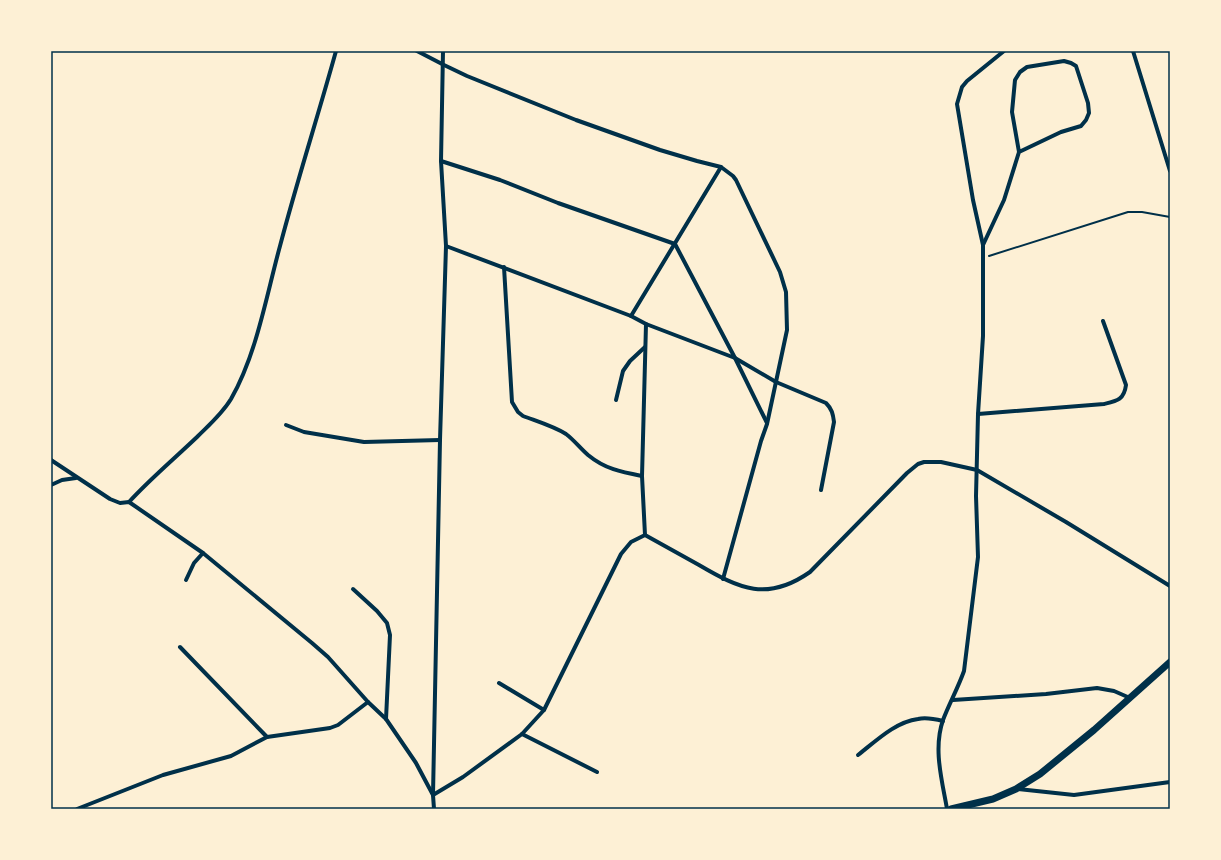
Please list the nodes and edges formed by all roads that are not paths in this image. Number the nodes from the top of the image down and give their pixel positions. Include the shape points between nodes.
1 (336, 51) edge
2 (417, 51) edge
3 (443, 51) edge
4 (1004, 51) edge
5 (1133, 51) edge
6 (444, 65) junction
7 (1019, 152) junction
8 (441, 161) junction
9 (722, 167) junction
10 (1170, 171) edge
11 (675, 244) junction
12 (983, 245) junction
13 (446, 246) junction
14 (504, 268) junction
15 (631, 316) junction
16 (1103, 320) dead end
17 (646, 324) junction
18 (645, 347) junction
19 (735, 358) junction
20 (776, 382) junction
21 (616, 400) dead end
22 (978, 414) junction
23 (767, 424) junction
24 (286, 426) dead end
25 (440, 440) junction
26 (51, 460) edge
27 (978, 470) junction
28 (642, 476) junction
29 (76, 478) junction
30 (51, 485) edge
31 (821, 490) dead end
32 (128, 502) junction
33 (645, 535) junction
34 (203, 553) junction
35 (723, 579) junction
36 (186, 580) dead end
37 (1170, 586) edge
38 (352, 589) dead end
39 (180, 647) dead end
40 (1170, 662) edge
41 (499, 683) dead end
42 (1130, 698) junction
43 (953, 700) junction
44 (368, 702) junction
45 (544, 710) junction
46 (386, 718) junction
47 (943, 721) junction
48 (522, 734) junction
49 (267, 737) junction
50 (858, 755) dead end
51 (597, 772) dead end
52 (1170, 782) edge
53 (1016, 789) junction
54 (433, 796) junction
55 (77, 809) edge
56 (434, 809) edge
57 (947, 809) edge
58 (951, 809) edge

1 - 32 street via 280,244 256,339 231,399 218,417
2 - 6 street
3 - 6 street
4 - 12 street via 967,81 962,87 957,104
5 - 10 street
6 - 8 street
6 - 9 street via 576,120 660,150
7 - 7 street via 1061,132 1081,126 1086,120 1089,113 1088,104 1076,66 1064,61 1028,67 1020,72 1015,80 1012,112
7 - 12 street via 1004,200
8 - 11 street
8 - 13 street
9 - 11 street
9 - 20 street via 736,180 780,272 786,292 787,330
11 - 15 street
11 - 19 street
12 - 22 street via 983,336
13 - 14 street
13 - 25 street
14 - 15 street
14 - 28 street via 512,402 518,412 563,432 604,466 615,471
15 - 17 street
16 - 22 street via 1126,385 1125,393 1120,399 1104,404
17 - 18 street
17 - 19 street
18 - 21 street via 623,371
18 - 28 street
19 - 20 street
19 - 23 street
20 - 23 street
20 - 31 street via 826,403 833,412 834,422
22 - 27 street
23 - 35 street
24 - 25 street via 310,433 364,442
25 - 54 street
26 - 29 street
27 - 35 street via 941,462 918,464 810,572 786,586 758,589 740,586
27 - 37 street
27 - 43 street via 978,557 964,672
28 - 33 street
29 - 30 street
29 - 32 street via 110,500
32 - 34 street
33 - 35 street
33 - 45 street via 631,542 621,554
34 - 36 street via 194,563
34 - 44 street via 328,657
38 - 46 street via 387,623 390,635
39 - 49 street
40 - 42 street
41 - 45 street
42 - 43 street via 1097,688
42 - 53 street via 1058,760
43 - 47 street
44 - 46 street
44 - 49 street via 338,726
45 - 48 street
46 - 54 street via 416,763
47 - 50 street via 930,718 907,721 892,728
47 - 57 street via 938,750
48 - 51 street
48 - 54 street
49 - 55 street via 231,756 163,775
52 - 53 street via 1074,795
53 - 58 street via 993,799
54 - 56 street

